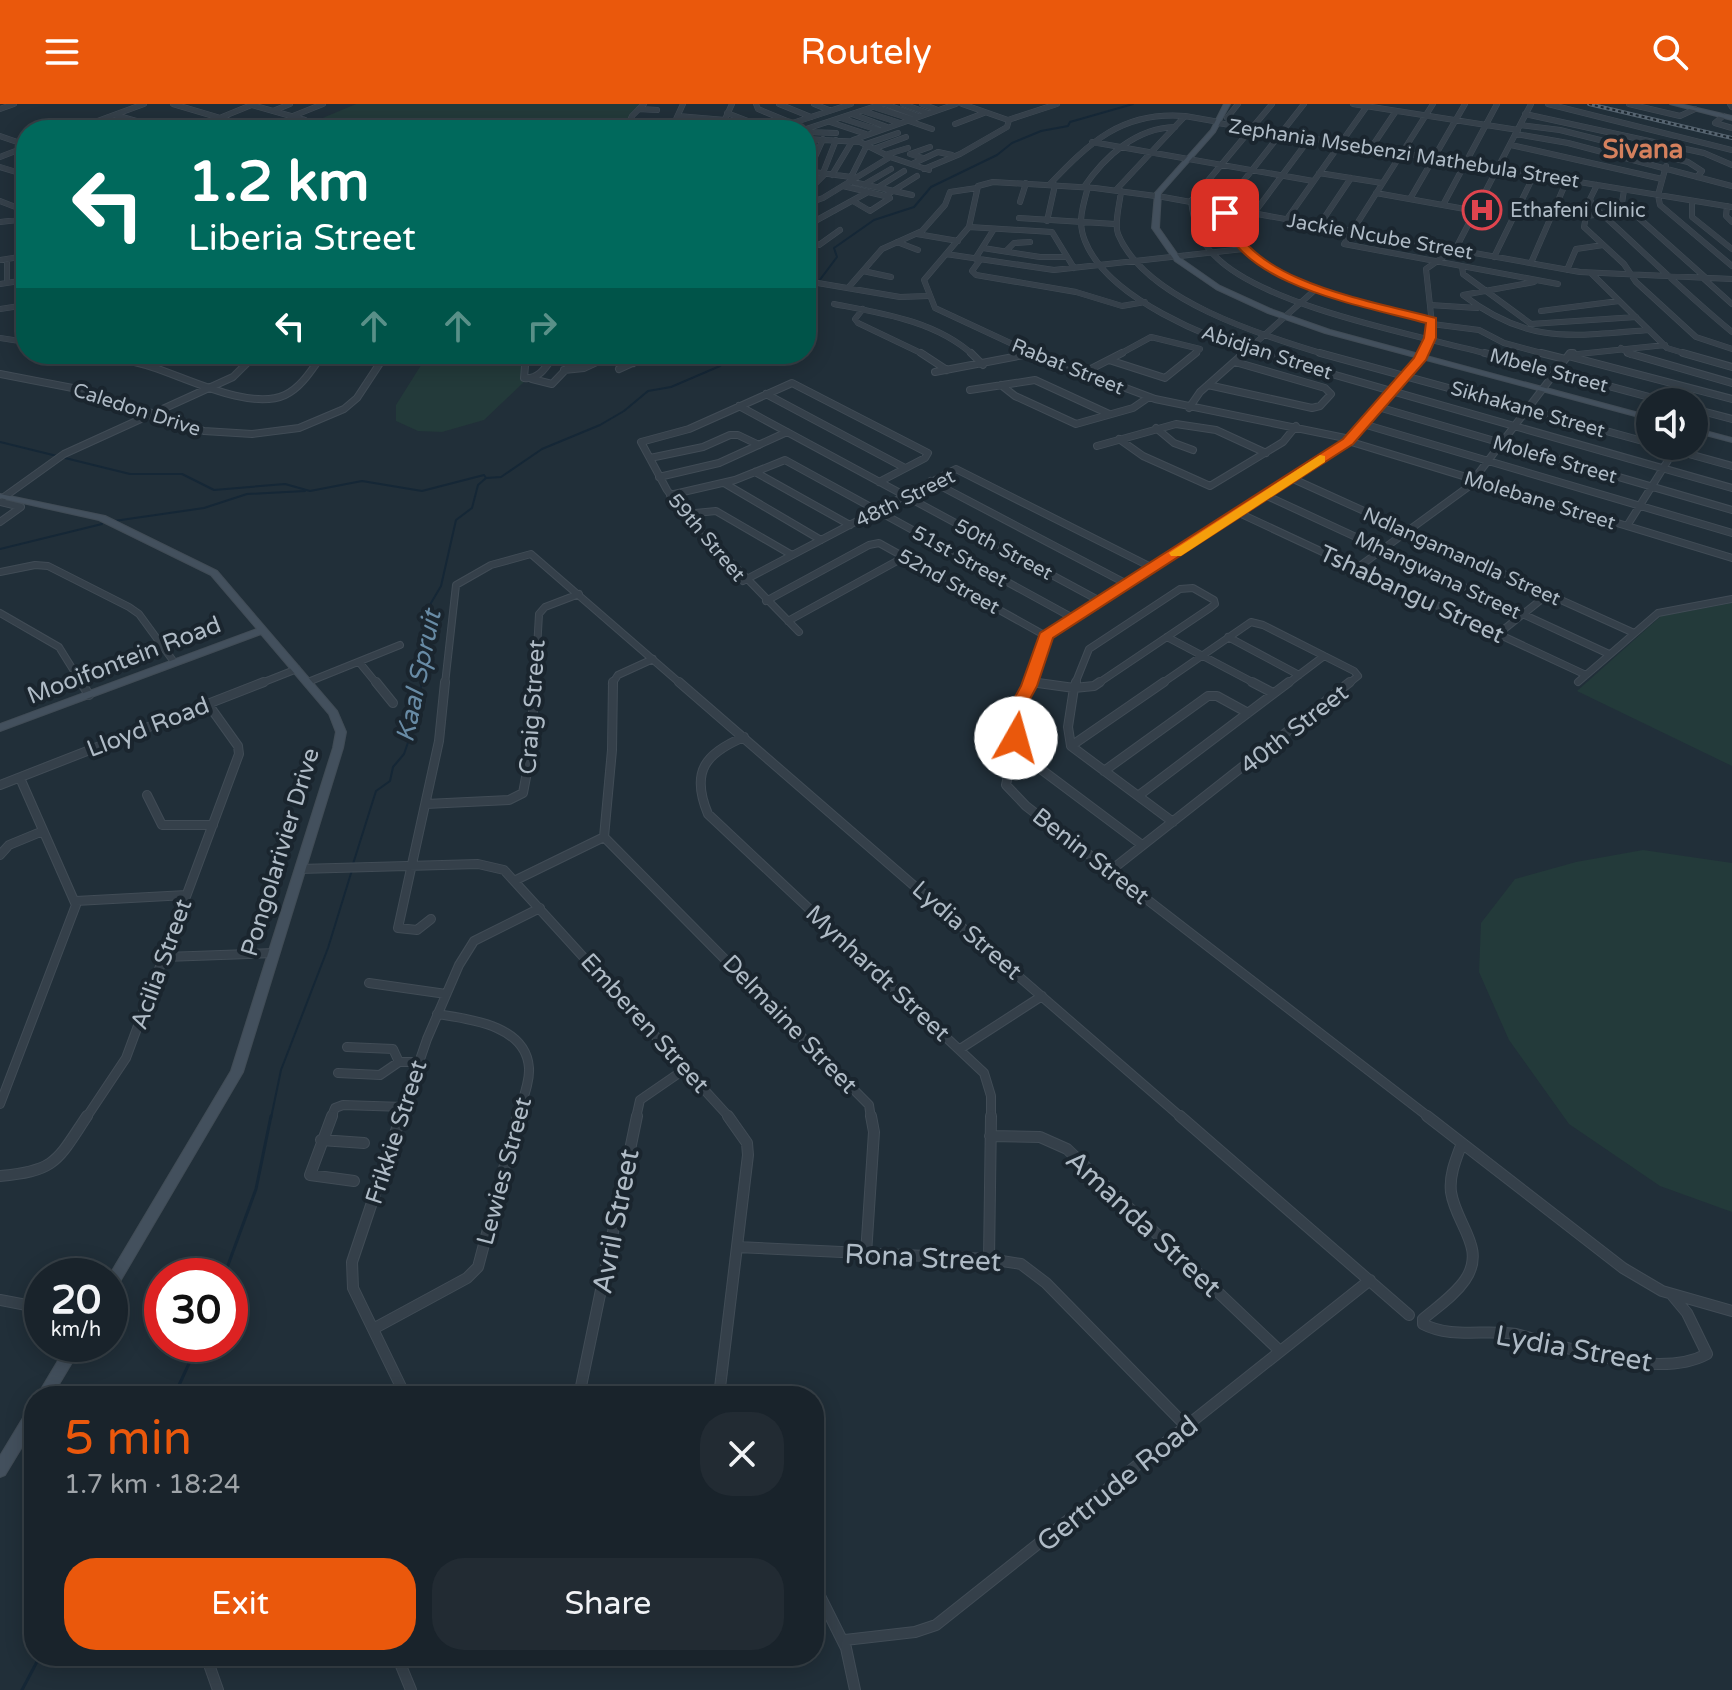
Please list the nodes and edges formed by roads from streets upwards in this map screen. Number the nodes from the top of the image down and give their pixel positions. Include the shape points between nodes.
1 (14, 104) edge
2 (144, 104) edge
3 (173, 104) edge
4 (290, 104) edge
5 (323, 104) edge
6 (683, 104) edge
7 (732, 104) edge
8 (756, 104) edge
9 (779, 104) edge
10 (814, 104) edge
11 (849, 104) edge
12 (883, 104) edge
13 (903, 104) edge
14 (922, 104) edge
15 (956, 104) edge
16 (962, 104) edge
17 (985, 104) edge
18 (1041, 104) edge
19 (1057, 104) edge
20 (1227, 104) edge
21 (1238, 104) edge
22 (1272, 104) edge
23 (1304, 104) edge
24 (1353, 104) edge
25 (1433, 104) edge
26 (1465, 104) edge
27 (1497, 104) edge
28 (1531, 104) edge
29 (1548, 104) edge
30 (1629, 104) edge
31 (1673, 104) edge
32 (254, 105) edge
33 (1368, 106) edge
34 (642, 107) edge
35 (873, 107) junction
36 (939, 107) edge
37 (1049, 107) junction
38 (1, 108) edge
39 (656, 109) dead end
40 (1695, 109) junction
41 (706, 110) dead end
42 (830, 110) junction
43 (977, 110) junction
44 (1005, 110) dead end
45 (273, 111) junction
46 (863, 111) junction
47 (1396, 111) junction
48 (727, 113) junction
49 (929, 113) junction
50 (985, 113) junction
51 (852, 114) junction
52 (1525, 114) junction
53 (114, 115) junction
54 (1426, 115) junction
55 (292, 116) junction
56 (678, 116) junction
57 (919, 116) junction
58 (995, 116) junction
59 (1185, 116) junction
60 (811, 117) junction
61 (1729, 117) edge
62 (220, 118) junction
63 (841, 118) junction
64 (1227, 118) dead end
65 (703, 119) junction
66 (100, 120) edge
67 (133, 120) edge
68 (228, 120) edge
69 (305, 120) dead end
70 (676, 120) edge
71 (706, 120) edge
72 (725, 120) edge
73 (745, 120) edge
74 (785, 120) edge
75 (802, 120) edge
76 (910, 120) junction
77 (1008, 120) junction
78 (1456, 120) junction
79 (829, 121) junction
80 (1218, 122) junction
81 (900, 123) junction
82 (955, 124) dead end
83 (1486, 125) junction
84 (817, 126) joint
85 (888, 127) junction
86 (1175, 127) junction
87 (1251, 128) junction
88 (1732, 128) edge
89 (932, 129) dead end
90 (1518, 129) junction
91 (843, 130) dead end
92 (879, 130) junction
93 (816, 133) edge
94 (898, 133) dead end
95 (1281, 133) junction
96 (867, 134) junction
97 (836, 136) junction
98 (1310, 138) junction
99 (816, 139) edge
100 (823, 139) junction
101 (907, 139) dead end
102 (853, 140) junction
103 (1695, 140) junction
104 (1092, 142) junction
105 (1341, 143) junction
106 (866, 144) junction
107 (1511, 145) junction
108 (930, 147) dead end
109 (1121, 147) junction
110 (908, 148) dead end
111 (1371, 148) junction
112 (878, 149) junction
113 (1683, 149) junction
114 (1732, 150) edge
115 (816, 151) edge
116 (1151, 152) junction
117 (1402, 153) junction
118 (889, 155) junction
119 (954, 156) junction
120 (924, 158) junction
121 (1433, 158) junction
122 (1672, 158) junction
123 (1188, 159) junction
124 (1220, 164) junction
125 (1465, 164) junction
126 (881, 165) junction
127 (1732, 165) edge
128 (912, 167) junction
129 (1665, 168) junction
130 (891, 169) junction
131 (1499, 169) junction
132 (1251, 170) junction
133 (816, 172) edge
134 (1319, 173) junction
135 (827, 174) junction
136 (1282, 175) junction
137 (1534, 175) junction
138 (917, 176) dead end
139 (1697, 177) junction
140 (1351, 178) junction
141 (1662, 179) junction
142 (1567, 180) junction
143 (852, 181) junction
144 (1313, 181) junction
145 (1026, 183) junction
146 (1382, 183) junction
147 (816, 184) edge
148 (865, 184) junction
149 (1052, 185) junction
150 (1597, 185) junction
151 (843, 186) junction
152 (879, 186) junction
153 (979, 186) junction
154 (1732, 186) edge
155 (1086, 187) junction
156 (894, 190) junction
157 (1118, 190) junction
158 (1624, 190) junction
159 (868, 192) junction
160 (1376, 193) junction
161 (830, 194) junction
162 (912, 195) dead end
163 (1658, 195) junction
164 (838, 196) dead end
165 (885, 196) junction
166 (1157, 196) junction
167 (1410, 199) junction
168 (816, 200) edge
169 (853, 201) junction
170 (1191, 201) junction
171 (1692, 201) junction
172 (1020, 202) dead end
173 (1443, 205) junction
174 (1224, 207) junction
175 (1729, 207) edge
176 (1476, 211) junction
177 (1254, 213) junction
178 (1603, 214) junction
179 (1019, 218) dead end
180 (1287, 219) junction
181 (816, 221) edge
182 (1047, 221) junction
183 (1080, 222) junction
184 (1732, 222) edge
185 (1115, 224) junction
186 (1320, 224) junction
187 (969, 227) junction
188 (994, 229) junction
189 (840, 230) dead end
190 (1352, 231) junction
191 (917, 234) junction
192 (958, 241) junction
193 (897, 242) junction
194 (1030, 242) dead end
195 (816, 244) edge
196 (1603, 245) junction
197 (983, 248) junction
198 (1243, 249) junction
199 (1455, 249) junction
200 (1732, 249) edge
201 (918, 250) dead end
202 (1006, 251) junction
203 (1211, 252) junction
204 (946, 254) junction
205 (1066, 257) junction
206 (1175, 257) junction
207 (1494, 257) junction
208 (4, 259) edge
209 (978, 259) junction
210 (1135, 261) junction
211 (1432, 262) junction
212 (1531, 263) junction
213 (1099, 265) junction
214 (1462, 266) junction
215 (1732, 266) edge
216 (1074, 268) junction
217 (1567, 270) junction
218 (863, 271) junction
219 (1591, 273) junction
220 (1631, 275) junction
221 (891, 277) dead end
222 (1669, 277) junction
223 (1704, 278) junction
224 (1732, 279) edge
225 (1541, 281) junction
226 (816, 282) edge
227 (3, 283) edge
228 (1558, 284) dead end
229 (848, 288) junction
230 (1316, 289) junction
231 (1484, 289) junction
232 (928, 296) junction
233 (900, 297) junction
234 (1619, 301) junction
235 (1145, 302) junction
236 (1301, 302) junction
237 (834, 304) dead end
238 (1732, 304) edge
239 (1430, 305) junction
240 (1478, 308) junction
241 (863, 309) junction
242 (1541, 311) dead end
243 (887, 313) junction
244 (1460, 316) dead end
245 (1284, 317) junction
246 (1636, 317) junction
247 (1432, 322) junction
248 (1531, 324) junction
249 (1458, 327) junction
250 (1523, 330) junction
251 (1649, 330) junction
252 (1732, 332) edge
253 (1265, 334) junction
254 (1430, 338) junction
255 (1665, 345) junction
256 (1621, 348) junction
257 (1732, 349) edge
258 (1248, 350) junction
259 (1035, 353) junction
260 (1422, 356) junction
261 (1566, 358) junction
262 (1109, 360) junction
263 (1235, 362) junction
264 (141, 364) edge
265 (247, 364) edge
266 (316, 364) edge
267 (379, 364) edge
268 (525, 364) edge
269 (547, 364) edge
270 (570, 364) edge
271 (592, 364) edge
272 (631, 364) edge
273 (983, 365) junction
274 (1732, 367) edge
275 (619, 369) dead end
276 (563, 370) junction
277 (947, 370) junction
278 (1556, 371) junction
279 (935, 372) dead end
280 (1083, 373) junction
281 (0, 374) edge
282 (1406, 375) junction
283 (532, 379) junction
284 (1732, 383) edge
285 (1001, 385) junction
286 (1208, 385) junction
287 (213, 387) junction
288 (1543, 389) junction
289 (970, 390) dead end
290 (1392, 391) junction
291 (1636, 393) edge
292 (766, 394) junction
293 (1149, 397) junction
294 (1732, 399) edge
295 (739, 406) junction
296 (1378, 407) junction
297 (1187, 408) junction
298 (1528, 409) junction
299 (1708, 413) edge
300 (154, 414) junction
301 (1110, 414) junction
302 (1636, 414) edge
303 (1732, 419) edge
304 (1176, 424) junction
305 (1363, 424) junction
306 (1514, 425) junction
307 (1296, 426) junction
308 (1156, 428) junction
309 (787, 432) junction
310 (1708, 434) edge
311 (1119, 439) junction
312 (1636, 439) edge
313 (1349, 440) junction
314 (1732, 440) edge
315 (1501, 444) junction
316 (759, 445) junction
317 (1097, 446) dead end
318 (1193, 450) dead end
319 (1266, 453) junction
320 (650, 458) junction
321 (1708, 458) edge
322 (1668, 460) edge
323 (1488, 461) junction
324 (1732, 466) edge
325 (905, 468) junction
326 (1663, 468) junction
327 (755, 472) junction
328 (659, 477) junction
329 (1291, 478) junction
330 (1474, 480) junction
331 (931, 481) junction
332 (879, 482) junction
333 (724, 483) junction
334 (1652, 487) junction
335 (1732, 488) edge
336 (670, 495) junction
337 (1265, 495) junction
338 (3, 496) edge
339 (904, 496) junction
340 (1639, 506) junction
341 (1732, 510) edge
342 (878, 511) junction
343 (1239, 513) junction
344 (685, 514) junction
345 (0, 522) edge
346 (850, 525) junction
347 (1627, 526) junction
348 (1406, 531) junction
349 (1732, 533) edge
350 (821, 540) junction
351 (1382, 549) junction
352 (792, 555) junction
353 (906, 556) junction
354 (1732, 558) edge
355 (1153, 568) junction
356 (1357, 568) junction
357 (0, 572) edge
358 (743, 581) junction
359 (1127, 584) junction
360 (579, 594) junction
361 (1547, 595) junction
362 (1732, 599) edge
363 (766, 601) junction
364 (1100, 601) junction
365 (0, 613) edge
366 (1522, 614) junction
367 (1073, 618) junction
368 (788, 621) junction
369 (261, 628) junction
370 (799, 632) dead end
371 (1634, 633) junction
372 (1498, 634) junction
373 (1046, 636) junction
374 (1167, 637) junction
375 (1228, 637) junction
376 (400, 645) dead end
377 (1609, 654) junction
378 (1202, 656) junction
379 (1324, 656) junction
380 (653, 659) junction
381 (172, 660) junction
382 (359, 662) junction
383 (297, 669) junction
384 (1299, 675) junction
385 (1586, 675) junction
386 (308, 682) junction
387 (1031, 682) junction
388 (1578, 682) dead end
389 (1076, 688) junction
390 (88, 692) junction
391 (1273, 693) junction
392 (393, 703) dead end
393 (208, 704) junction
394 (1248, 713) junction
395 (0, 722) edge
396 (0, 728) edge
397 (744, 737) junction
398 (1071, 746) junction
399 (1014, 749) junction
400 (1104, 771) junction
401 (20, 778) junction
402 (0, 785) edge
403 (147, 795) dead end
404 (1138, 796) junction
405 (426, 804) junction
406 (1173, 822) junction
407 (213, 825) junction
408 (43, 831) junction
409 (604, 837) junction
410 (1142, 845) junction
411 (0, 855) edge
412 (412, 867) junction
413 (300, 869) junction
414 (1110, 871) junction
415 (516, 880) junction
416 (186, 895) junction
417 (76, 901) junction
418 (540, 908) junction
419 (431, 919) dead end
420 (274, 953) junction
421 (165, 957) junction
422 (369, 983) dead end
423 (446, 994) junction
424 (1042, 996) junction
425 (437, 1014) junction
426 (347, 1047) dead end
427 (960, 1049) junction
428 (399, 1062) junction
429 (418, 1062) junction
430 (685, 1069) junction
431 (338, 1073) dead end
432 (0, 1104) edge
433 (404, 1107) junction
434 (990, 1136) junction
435 (321, 1140) junction
436 (364, 1143) dead end
437 (1462, 1143) junction
438 (0, 1176) edge
439 (354, 1181) dead end
440 (737, 1247) junction
441 (866, 1254) junction
442 (127, 1258) edge
443 (989, 1259) junction
444 (1370, 1280) junction
445 (1672, 1295) junction
446 (0, 1300) edge
447 (24, 1305) edge
448 (1732, 1311) edge
449 (1409, 1315) dead end
450 (373, 1329) junction
451 (1280, 1351) junction
452 (65, 1362) edge
453 (50, 1386) edge
454 (399, 1386) edge
455 (581, 1386) edge
456 (720, 1386) edge
457 (1187, 1427) junction
458 (24, 1430) edge
459 (0, 1470) edge
460 (824, 1602) edge
461 (845, 1640) junction
462 (210, 1666) edge
463 (401, 1666) edge
464 (218, 1690) edge
465 (411, 1690) edge
466 (855, 1690) edge

1 - 38 street
2 - 53 street
3 - 62 street
4 - 45 street
5 - 55 street
6 - 56 street
7 - 48 street
8 - 74 street
9 - 60 street
10 - 42 street
11 - 42 street
12 - 35 street
12 - 57 street
13 - 49 street
14 - 36 street
15 - 36 street
16 - 43 street
17 - 43 street
18 - 37 street
19 - 37 street
20 - 80 street
21 - 64 street
22 - 87 street
23 - 95 street
24 - 33 street
25 - 54 street
26 - 78 street
27 - 83 street
28 - 52 street
29 - 103 street
30 - 40 street via 1681,116
31 - 40 street
32 - 45 street
32 - 62 street
33 - 47 street
33 - 105 street
34 - 39 street
35 - 46 street
35 - 76 street
36 - 49 street
37 - 77 street
40 - 61 street
41 - 65 street
42 - 60 street
43 - 50 street
44 - 58 street
45 - 55 street
46 - 51 street
46 - 81 street
47 - 54 street
47 - 111 street
48 - 72 street
48 - 73 street
49 - 57 street
50 - 58 street
50 - 82 street
51 - 63 street
51 - 85 street
52 - 90 street
52 - 113 street
53 - 66 street
53 - 67 street
54 - 78 street
54 - 117 street
55 - 69 street
56 - 65 street
56 - 70 street
57 - 76 street
58 - 77 street
59 - 80 street, Zephania Msebenzi Mathebula Street
59 - 86 street
59 - 104 street, Zephania Msebenzi Mathebula Street via 1155,113
60 - 75 street
61 - 88 street via 1715,123
62 - 68 street
63 - 79 street
63 - 92 street
65 - 71 street
76 - 81 street
76 - 89 street
77 - 119 street via 1007,127
78 - 83 street
78 - 121 street
79 - 84 street
79 - 96 street
80 - 87 street, Zephania Msebenzi Mathebula Street
80 - 123 street
81 - 85 street
83 - 90 street
83 - 125 street
84 - 91 street
85 - 92 street
86 - 109 street via 1137,136
86 - 116 street
87 - 95 street, Zephania Msebenzi Mathebula Street
87 - 124 street
90 - 107 street
90 - 122 street via 1560,130
90 - 129 street
92 - 96 street
93 - 97 street
94 - 106 street
95 - 98 street, Zephania Msebenzi Mathebula Street
95 - 132 street
96 - 102 street
97 - 100 street
97 - 102 street
97 - 135 street
98 - 105 street, Zephania Msebenzi Mathebula Street
98 - 136 street
99 - 100 street
100 - 115 street
101 - 112 street
102 - 106 street
102 - 135 street
103 - 113 street
103 - 114 street
104 - 109 street
104 - 149 street, Zephania Msebenzi Mathebula Street
105 - 111 street, Zephania Msebenzi Mathebula Street
105 - 134 street
106 - 112 street
106 - 135 street via 851,177
107 - 131 street
107 - 141 street
108 - 120 street via 910,154
109 - 116 street
109 - 155 street
110 - 118 street
111 - 117 street, Zephania Msebenzi Mathebula Street
112 - 118 street
113 - 122 street
113 - 127 street
116 - 123 street
116 - 157 street
117 - 121 street, Zephania Msebenzi Mathebula Street
117 - 146 street
118 - 126 street
118 - 128 street
119 - 120 street via 938,152
119 - 128 street via 927,170
120 - 128 street
121 - 125 street, Zephania Msebenzi Mathebula Street
121 - 167 street
122 - 129 street
122 - 139 street via 1699,167 1703,172
123 - 124 street
123 - 166 street
124 - 132 street
124 - 170 street
125 - 131 street, Zephania Msebenzi Mathebula Street
125 - 173 street
126 - 130 street
126 - 143 street
129 - 139 street
129 - 141 street
130 - 148 street
130 - 152 street via 904,171
131 - 137 street, Zephania Msebenzi Mathebula Street
131 - 176 street
132 - 136 street
132 - 174 street
133 - 135 street
134 - 140 street
134 - 144 street
135 - 147 street
136 - 144 street
136 - 177 street
137 - 142 street, Zephania Msebenzi Mathebula Street
137 - 207 street
138 - 156 street
139 - 154 street
140 - 146 street
140 - 186 street
141 - 163 street
142 - 150 street, Zephania Msebenzi Mathebula Street
142 - 212 street
143 - 148 street
143 - 151 street
144 - 180 street
145 - 149 street, Jackie Ncube Street
145 - 153 street, Jackie Ncube Street
145 - 172 street
146 - 160 street
148 - 152 street
149 - 155 street, Jackie Ncube Street
149 - 182 street
150 - 158 street, Zephania Msebenzi Mathebula Street
150 - 178 street via 1590,201
151 - 159 street
151 - 161 street
152 - 156 street
153 - 187 street
153 - 191 street via 950,192 945,205
155 - 157 street, Jackie Ncube Street
155 - 183 street
156 - 162 street
156 - 165 street
157 - 166 street, Jackie Ncube Street
157 - 185 street
158 - 163 street, Zephania Msebenzi Mathebula Street
158 - 223 street via 1622,203 1687,257
159 - 165 street
159 - 169 street
160 - 167 street
160 - 190 street
161 - 164 street
161 - 168 street
163 - 171 street, Zephania Msebenzi Mathebula Street
163 - 215 street via 1662,207
165 - 169 street via 890,199 870,211
166 - 170 street, Jackie Ncube Street
166 - 206 street via 1157,227
167 - 173 street
169 - 181 street
170 - 174 street, Jackie Ncube Street
170 - 203 street via 1194,229
171 - 175 street, Zephania Msebenzi Mathebula Street
171 - 200 street via 1692,217
173 - 176 street
174 - 177 street, Jackie Ncube Street
174 - 198 street via 1228,229
175 - 184 street via 1726,216
176 - 199 street
177 - 180 street, Jackie Ncube Street
178 - 196 street via 1583,221
178 - 222 street
179 - 182 street
180 - 186 street, Jackie Ncube Street
182 - 183 street
183 - 185 street
183 - 213 street, Abidjan Street
185 - 210 street
186 - 190 street, Jackie Ncube Street
187 - 188 street
187 - 192 street
188 - 197 street
188 - 205 street via 1052,232
189 - 195 street
190 - 199 street, Jackie Ncube Street
190 - 211 street via 1346,245
191 - 192 street
191 - 193 street
192 - 204 street
193 - 201 street
193 - 218 street via 882,249
194 - 202 street via 1014,243
196 - 217 street via 1576,249
196 - 220 street
197 - 202 street
197 - 209 street
198 - 203 street
198 - 230 street via 1271,269
199 - 207 street, Jackie Ncube Street
199 - 211 street
202 - 205 street
203 - 206 street
203 - 236 street, Mbele Street via 1247,279
204 - 209 street
204 - 232 street via 924,280
205 - 216 street
206 - 210 street
206 - 245 street via 1212,285
207 - 212 street, Jackie Ncube Street
208 - 227 street
209 - 216 street via 1041,269
209 - 235 street via 972,271 978,276 1076,292 1122,306
210 - 213 street
210 - 253 street, Sikhakane Street via 1191,303
211 - 214 street
211 - 239 street via 1426,269
212 - 217 street, Jackie Ncube Street
213 - 216 street
213 - 235 street, Abidjan Street
214 - 225 street
214 - 231 street via 1463,274
217 - 219 street, Jackie Ncube Street
218 - 221 street
218 - 229 street
219 - 220 street, Jackie Ncube Street
219 - 234 street
220 - 222 street, Jackie Ncube Street
220 - 257 street via 1702,341
222 - 223 street, Jackie Ncube Street
222 - 252 street
223 - 224 street, Jackie Ncube Street
223 - 238 street
225 - 228 street
225 - 231 street
226 - 229 street
229 - 233 street
230 - 236 street
230 - 247 street
231 - 240 street via 1463,294
231 - 248 street
232 - 233 street
232 - 259 street, Rabat Street via 935,308
233 - 243 street
234 - 242 street
234 - 246 street
235 - 258 street, Abidjan Street
236 - 245 street
236 - 254 street, Mbele Street
237 - 241 street
239 - 240 street
239 - 247 street
240 - 250 street via 1499,323
241 - 243 street
241 - 277 street via 855,318 858,323
243 - 273 street via 965,347
244 - 249 street
245 - 253 street
245 - 260 street
246 - 248 street
246 - 251 street
247 - 249 street
247 - 254 street
248 - 250 street
249 - 261 street
250 - 251 street via 1553,336
251 - 255 street
253 - 258 street
253 - 282 street, Sikhakane Street
254 - 260 street
254 - 278 street, Mbele Street
255 - 256 street
255 - 274 street
256 - 261 street via 1580,350
256 - 284 street via 1634,357
258 - 263 street
258 - 290 street, Abidjan Street
259 - 273 street
259 - 280 street, Rabat Street
260 - 282 street
260 - 288 street
261 - 278 street
261 - 294 street
262 - 262 street via 1153,337 1200,349 1165,378
262 - 280 street
263 - 286 street
263 - 286 street via 1331,393 1312,408
264 - 287 street
265 - 287 street
266 - 287 street via 282,397 251,397
267 - 300 street, Caledon Drive via 355,401 294,430 211,433
268 - 283 street via 524,378
269 - 283 street
270 - 276 street
271 - 276 street
272 - 275 street
273 - 277 street
276 - 283 street via 551,384
277 - 279 street
278 - 288 street
278 - 291 street, Mbele Street
280 - 293 street, Rabat Street
281 - 300 street, Caledon Drive via 88,391
282 - 290 street
282 - 298 street, Sikhakane Street
285 - 289 street
285 - 301 street via 1039,381
285 - 301 street via 1071,423
286 - 297 street
287 - 300 street
288 - 298 street
288 - 302 street
290 - 296 street
290 - 306 street, Abidjan Street
292 - 295 street
292 - 325 street
292 - 325 street via 790,383 928,453
293 - 297 street, Rabat Street
293 - 301 street
295 - 309 street, 50th Street
295 - 320 street via 683,432 643,440
296 - 305 street
296 - 315 street, Molefe Street
297 - 304 street
297 - 307 street, Rabat Street
298 - 306 street
298 - 312 street, Sikhakane Street
299 - 303 street
300 - 338 street via 56,459
304 - 308 street
304 - 319 street via 1216,430
305 - 313 street
305 - 323 street
306 - 315 street
306 - 326 street, Abidjan Street
307 - 313 street, Rabat Street
307 - 319 street via 1290,437
308 - 311 street
308 - 318 street
309 - 316 street
309 - 332 street, 50th Street
310 - 314 street
311 - 317 street
311 - 319 street via 1204,485 1216,484
313 - 329 street
313 - 330 street, Molebane Street
315 - 323 street
315 - 334 street, Molefe Street
316 - 320 street via 730,435 703,447
316 - 328 street via 719,463
320 - 328 street, 59th Street
321 - 324 street
322 - 326 street
323 - 330 street
323 - 340 street
325 - 332 street
326 - 334 street
326 - 335 street, Abidjan Street
327 - 333 street, 51st Street
327 - 342 street, 51st Street via 785,460
327 - 346 street
328 - 336 street, 59th Street
329 - 337 street
329 - 348 street, Ndlangamandla Street
330 - 347 street, Molebane Street
330 - 348 street
331 - 339 street, 48th Street
331 - 355 street, 48th Street via 963,471
331 - 359 street
332 - 339 street, 50th Street
333 - 336 street, 51st Street
333 - 350 street
334 - 340 street
334 - 341 street, Molefe Street
336 - 344 street, 59th Street
337 - 343 street
337 - 351 street, Mhangwana Street
338 - 345 street via 0,502 21,508
338 - 369 street, Pongolarivier Drive via 102,518 214,573
339 - 342 street, 48th Street
339 - 364 street, 50th Street
340 - 347 street
340 - 349 street
342 - 346 street, 48th Street
342 - 367 street, 51st Street
343 - 355 street
343 - 356 street, Tshabangu Street
344 - 352 street via 716,511
344 - 358 street, 59th Street
346 - 350 street, 48th Street
347 - 354 street, Molebane Street
348 - 351 street
348 - 361 street, Ndlangamandla Street
350 - 352 street, 48th Street
351 - 356 street
351 - 366 street, Mhangwana Street
352 - 358 street, 48th Street
353 - 363 street, 52nd Street via 872,544
353 - 368 street
353 - 373 street, 52nd Street
355 - 359 street
356 - 372 street, Tshabangu Street
357 - 381 street via 48,566 134,610
358 - 363 street, 59th Street
359 - 364 street
360 - 380 street, Lydia Street
360 - 405 street, Craig Street via 539,614 523,793 509,800
360 - 405 street, Lydia Street via 537,557 520,555 463,577 456,585 439,741
361 - 366 street
361 - 371 street, Ndlangamandla Street
362 - 371 street via 1658,613
363 - 368 street, 59th Street
364 - 367 street
365 - 390 street via 59,647
366 - 372 street
366 - 377 street, Mhangwana Street
367 - 373 street
368 - 370 street, 59th Street
369 - 381 street, Mooifontein Road
369 - 383 street, Pongolarivier Drive
371 - 377 street
372 - 385 street, Tshabangu Street
373 - 387 street, Benin Street
374 - 378 street
374 - 389 street via 1094,686
374 - 389 street via 1215,604 1212,598 1193,588 1180,589 1089,649
375 - 378 street, 40th Street
375 - 379 street, 40th Street via 1257,622
375 - 384 street
376 - 382 street
377 - 385 street
378 - 391 street
378 - 398 street, 40th Street
379 - 384 street
379 - 406 street, 40th Street via 1354,671 1358,679
380 - 397 street, Lydia Street
380 - 409 street via 612,683
381 - 390 street, Mooifontein Road
382 - 386 street
382 - 392 street
383 - 386 street, Pongolarivier Drive
383 - 393 street, Lloyd Road
384 - 391 street
385 - 388 street
386 - 413 street, Pongolarivier Drive via 337,717 341,732
387 - 389 street
387 - 399 street, Benin Street via 1015,715
389 - 398 street via 1066,733
390 - 395 street, Mooifontein Road
390 - 396 street, Mooifontein Road
391 - 394 street
393 - 401 street, Lloyd Road
393 - 407 street, Acilia Street via 239,754
394 - 400 street via 1208,696
394 - 404 street
397 - 424 street, Lydia Street
397 - 427 street, Mynhardt Street via 710,754 705,762 708,814
398 - 400 street
399 - 410 street
399 - 414 street, Benin Street via 1006,780 1010,792
400 - 404 street
401 - 402 street, Lloyd Road
401 - 408 street
403 - 407 street via 162,825
404 - 406 street
405 - 412 street
406 - 410 street, 40th Street
407 - 416 street, Acilia Street
408 - 411 street via 9,845
408 - 417 street
409 - 415 street
409 - 441 street, Delmaine Street via 869,1105 874,1132
410 - 414 street, 40th Street
412 - 413 street, Emberen Street
412 - 415 street, Emberen Street via 486,865
412 - 419 street via 398,928 417,930
413 - 420 street, Pongolarivier Drive
414 - 437 street, Benin Street
415 - 418 street, Emberen Street
416 - 417 street
416 - 421 street, Acilia Street
417 - 432 street
418 - 423 street, Frikkie Street via 471,944
418 - 430 street, Emberen Street
420 - 421 street
420 - 442 street, Pongolarivier Drive via 237,1072
421 - 438 street, Acilia Street via 126,1058 62,1156 41,1171
422 - 423 street
423 - 425 street, Frikkie Street
424 - 427 street
424 - 444 street, Lydia Street
425 - 429 street, Frikkie Street
425 - 450 street, Lewies Street via 498,1025 526,1057 528,1078 478,1267
426 - 428 street via 393,1049
427 - 434 street, Mynhardt Street via 988,1080
428 - 429 street
428 - 431 street via 388,1074
429 - 433 street, Frikkie Street
430 - 440 street, Emberen Street via 747,1143
430 - 455 street, Avril Street via 640,1100
433 - 435 street via 339,1106
433 - 450 street, Frikkie Street via 351,1269 353,1288
434 - 443 street, Mynhardt Street
434 - 451 street, Amanda Street via 1040,1137 1067,1149
435 - 436 street
435 - 439 street via 310,1177
437 - 445 street, Benin Street via 1631,1274
437 - 445 street, Lydia Street via 1449,1190 1474,1257 1459,1290 1423,1324 1439,1330 1511,1334 1639,1362 1701,1359 1707,1354 1704,1343
440 - 441 street, Rona Street
440 - 456 street, Emberen Street
441 - 443 street, Rona Street
443 - 457 street, Rona Street via 1021,1264 1035,1273
444 - 449 street, Lydia Street
444 - 451 street, Gertrude Road
445 - 448 street, Benin Street
446 - 447 street
450 - 454 street, Frikkie Street
451 - 457 street, Gertrude Road
452 - 453 street
457 - 461 street, Gertrude Road via 936,1625
458 - 459 street
460 - 461 street
461 - 466 street
462 - 464 street
463 - 465 street

